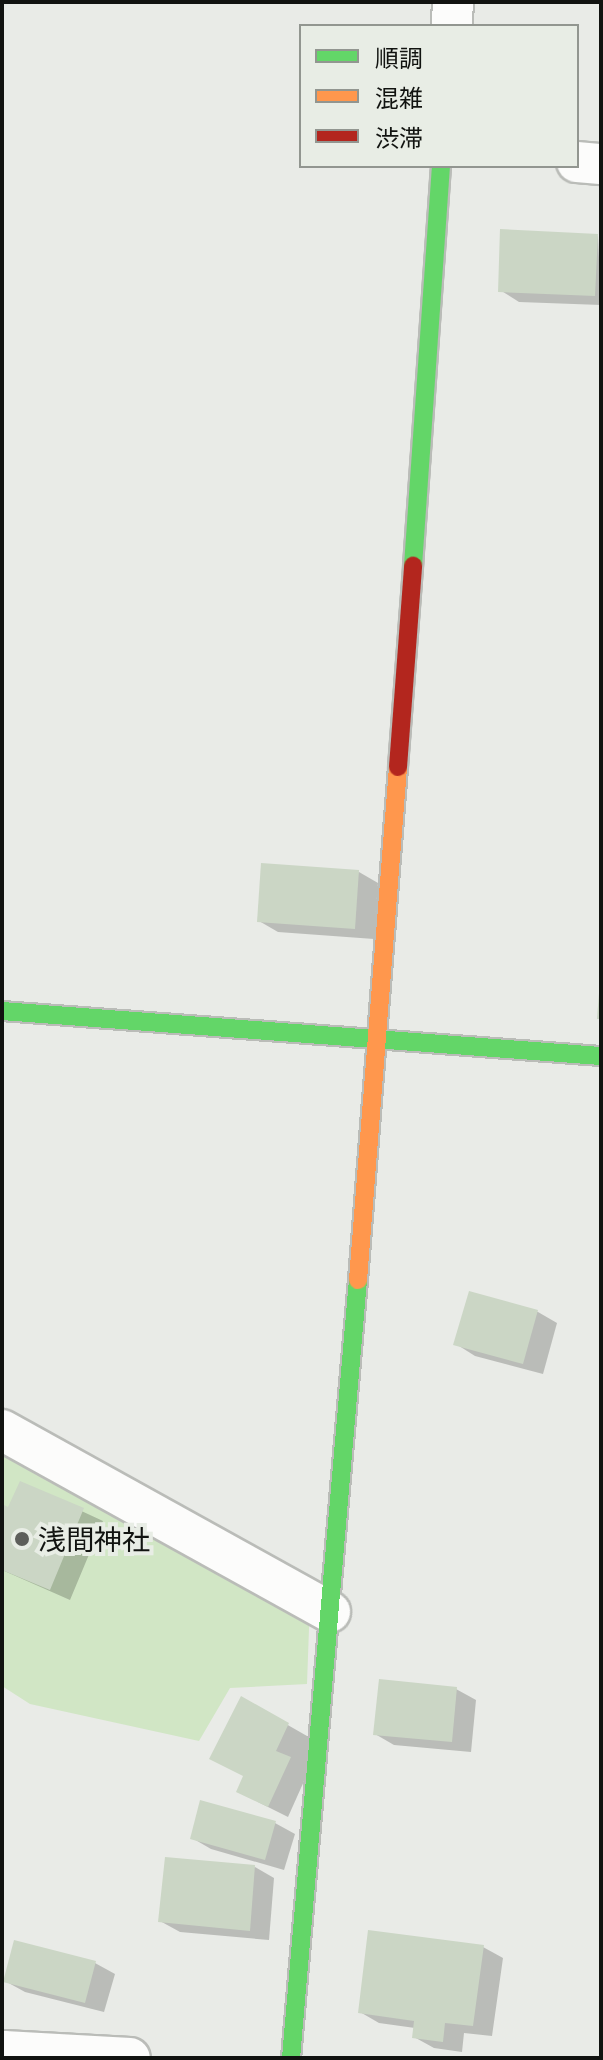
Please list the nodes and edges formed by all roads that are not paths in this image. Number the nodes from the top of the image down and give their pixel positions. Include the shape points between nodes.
1 (453, 2) edge
2 (452, 24) edge
3 (579, 162) edge
4 (601, 164) edge
5 (441, 168) edge
6 (2, 1011) edge
7 (379, 1038) junction
8 (601, 1056) edge
9 (2, 1430) edge
10 (330, 1612) junction
11 (3, 2058) edge
12 (130, 2058) edge
13 (291, 2058) edge

1 - 2 street
3 - 4 street
5 - 7 street
6 - 7 street
7 - 8 street
7 - 10 street
9 - 10 street
10 - 13 street
11 - 12 street via 4,2051

